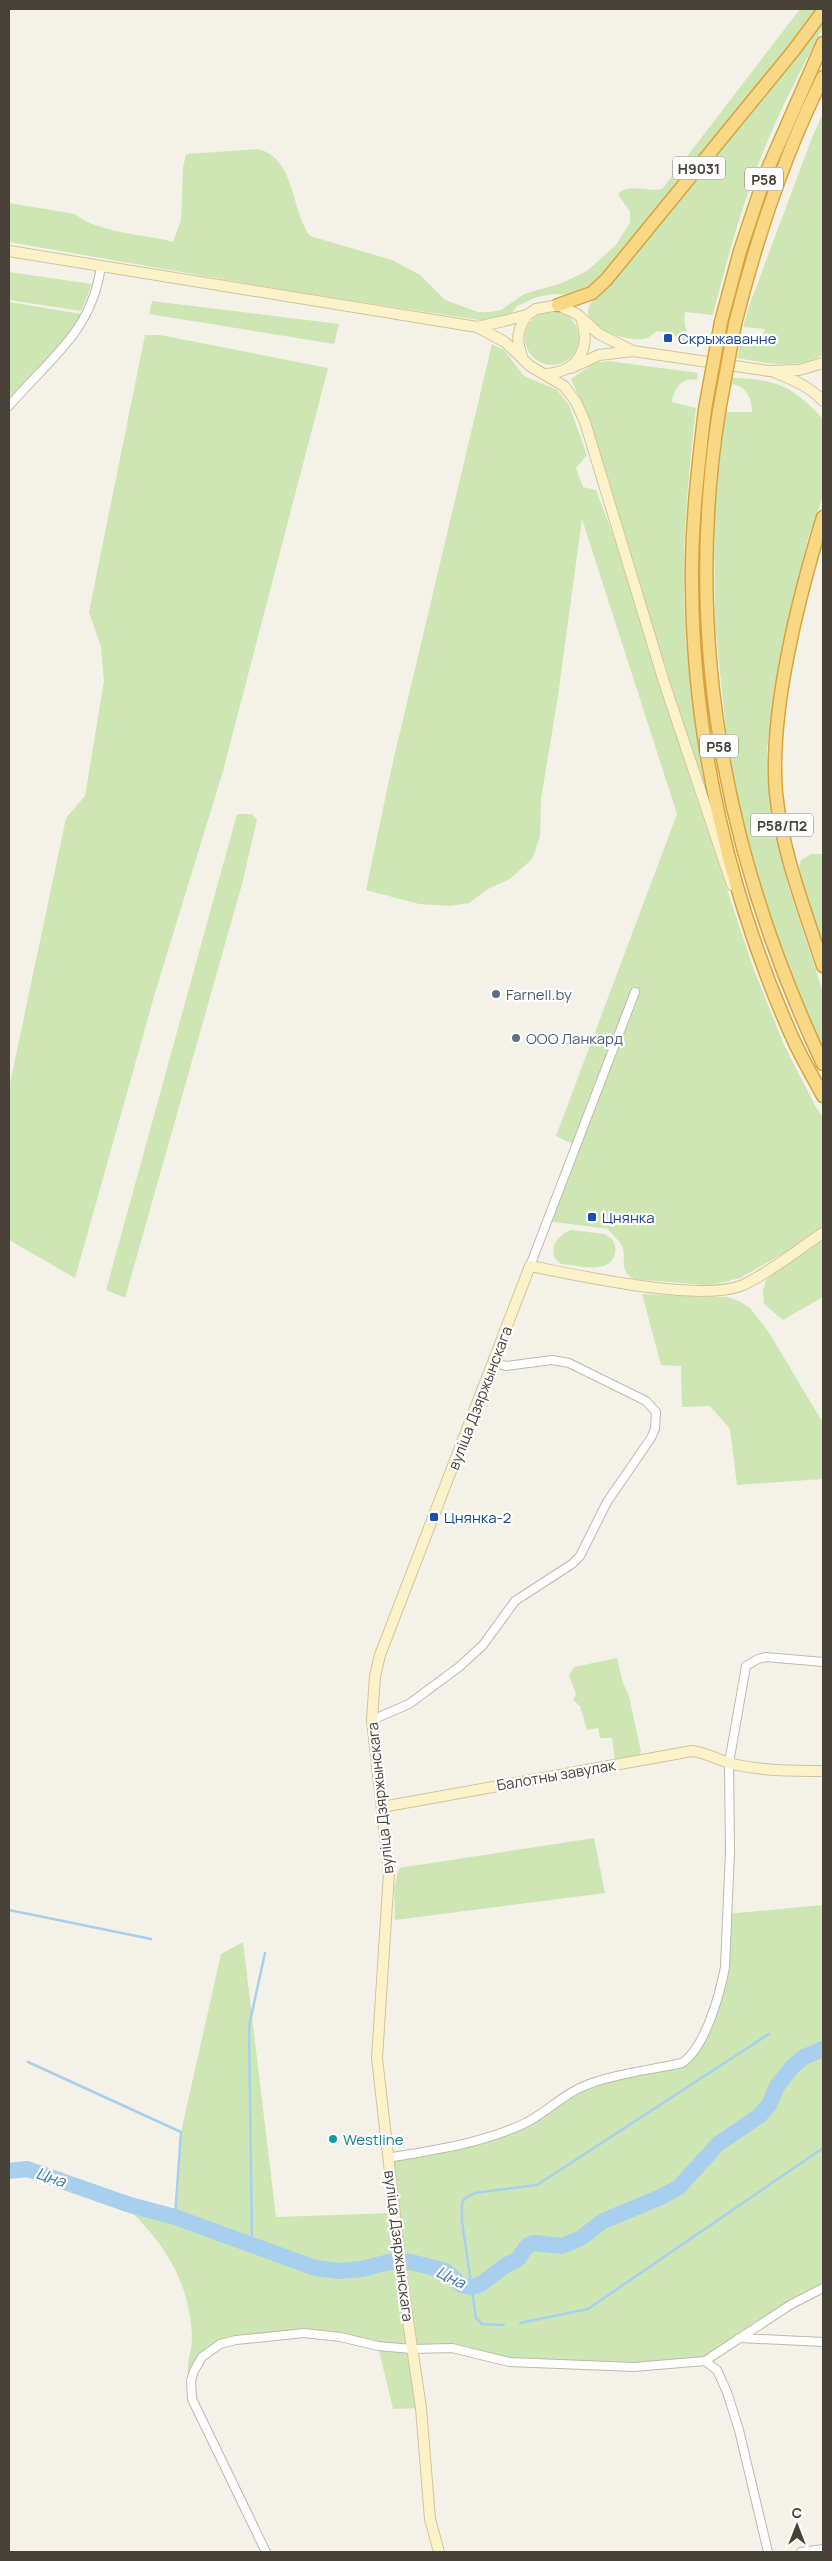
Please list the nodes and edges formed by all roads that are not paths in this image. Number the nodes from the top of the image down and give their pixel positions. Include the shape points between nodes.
1 (823, 11) edge
2 (823, 43) edge
3 (823, 77) edge
4 (823, 88) edge
5 (812, 101) junction
6 (9, 251) edge
7 (101, 266) junction
8 (558, 305) junction
9 (526, 315) junction
10 (582, 321) junction
11 (477, 327) junction
12 (632, 351) junction
13 (522, 357) junction
14 (823, 363) edge
15 (572, 368) junction
16 (773, 371) junction
17 (546, 374) junction
18 (823, 401) edge
19 (9, 406) edge
20 (823, 517) edge
21 (748, 920) junction
22 (823, 966) edge
23 (634, 992) dead end
24 (823, 1064) edge
25 (823, 1096) edge
26 (823, 1233) edge
27 (530, 1266) junction
28 (493, 1362) junction
29 (823, 1662) edge
30 (372, 1720) junction
31 (729, 1764) junction
32 (823, 1771) edge
33 (382, 1807) junction
34 (388, 2158) junction
35 (823, 2288) edge
36 (739, 2338) junction
37 (823, 2342) edge
38 (412, 2349) junction
39 (705, 2360) junction
40 (823, 2548) edge
41 (266, 2552) edge
42 (439, 2552) edge
43 (768, 2552) edge
44 (801, 2552) edge

1 - 8 highway, Н9031 via 782,66 606,280 592,293
2 - 21 highway, Р58, bridge via 766,172 740,251 721,322 705,410 693,510 692,587 698,686 716,800
3 - 5 highway, Р58
4 - 5 highway
5 - 24 highway, Р58, bridge via 765,221 735,324 711,461 706,599 718,738 732,807 777,960
6 - 7 main road, Н9031
7 - 11 main road, Н9031
7 - 19 street via 98,289 87,315 59,354
8 - 9 main road, Н9031 via 536,309
8 - 10 main road via 568,308
9 - 11 main road, Н9031
9 - 13 main road via 517,334
10 - 12 main road
10 - 15 main road via 586,333 585,346
11 - 13 main road, Н9031 via 505,342
12 - 15 main road via 599,355
12 - 16 main road
13 - 17 main road, Н9031 via 530,366
14 - 16 main road via 800,370
15 - 17 main road
16 - 18 main road via 795,380
17 - 21 main road, Н9031 via 564,386 585,422 714,836
20 - 22 highway, Р58/П2 via 784,679 775,767 776,795 783,828
21 - 25 highway, Р58 via 794,1040
23 - 27 street, вуліца Дзяржынскага
26 - 27 main road via 764,1272 726,1289 685,1290 649,1286
27 - 28 main road, вуліца Дзяржынскага
28 - 30 main road, вуліца Дзяржынскага via 380,1655
28 - 30 street via 506,1366 552,1360 569,1363 646,1401 656,1412 655,1430 607,1502 586,1546 572,1564 515,1601 476,1653 431,1689 410,1704
29 - 31 street via 766,1657 746,1666
30 - 33 main road, вуліца Дзяржынскага
31 - 32 main road, Балотны завулак
31 - 33 main road, Балотны завулак via 700,1752 680,1752
31 - 34 street via 730,1852 725,1967 698,2047 690,2058 682,2063 589,2084 556,2100 522,2125 456,2146
33 - 34 main road, вуліца Дзяржынскага via 388,1873 376,2046
34 - 38 main road, вуліца Дзяржынскага
35 - 36 street
36 - 37 street
36 - 39 street
38 - 39 street via 452,2348 510,2362 634,2367
38 - 41 street via 331,2336 286,2334 220,2344 202,2358 191,2381 192,2399
38 - 42 main road, вуліца Дзяржынскага via 421,2408 430,2518
39 - 43 street via 717,2370 733,2411
40 - 44 street

